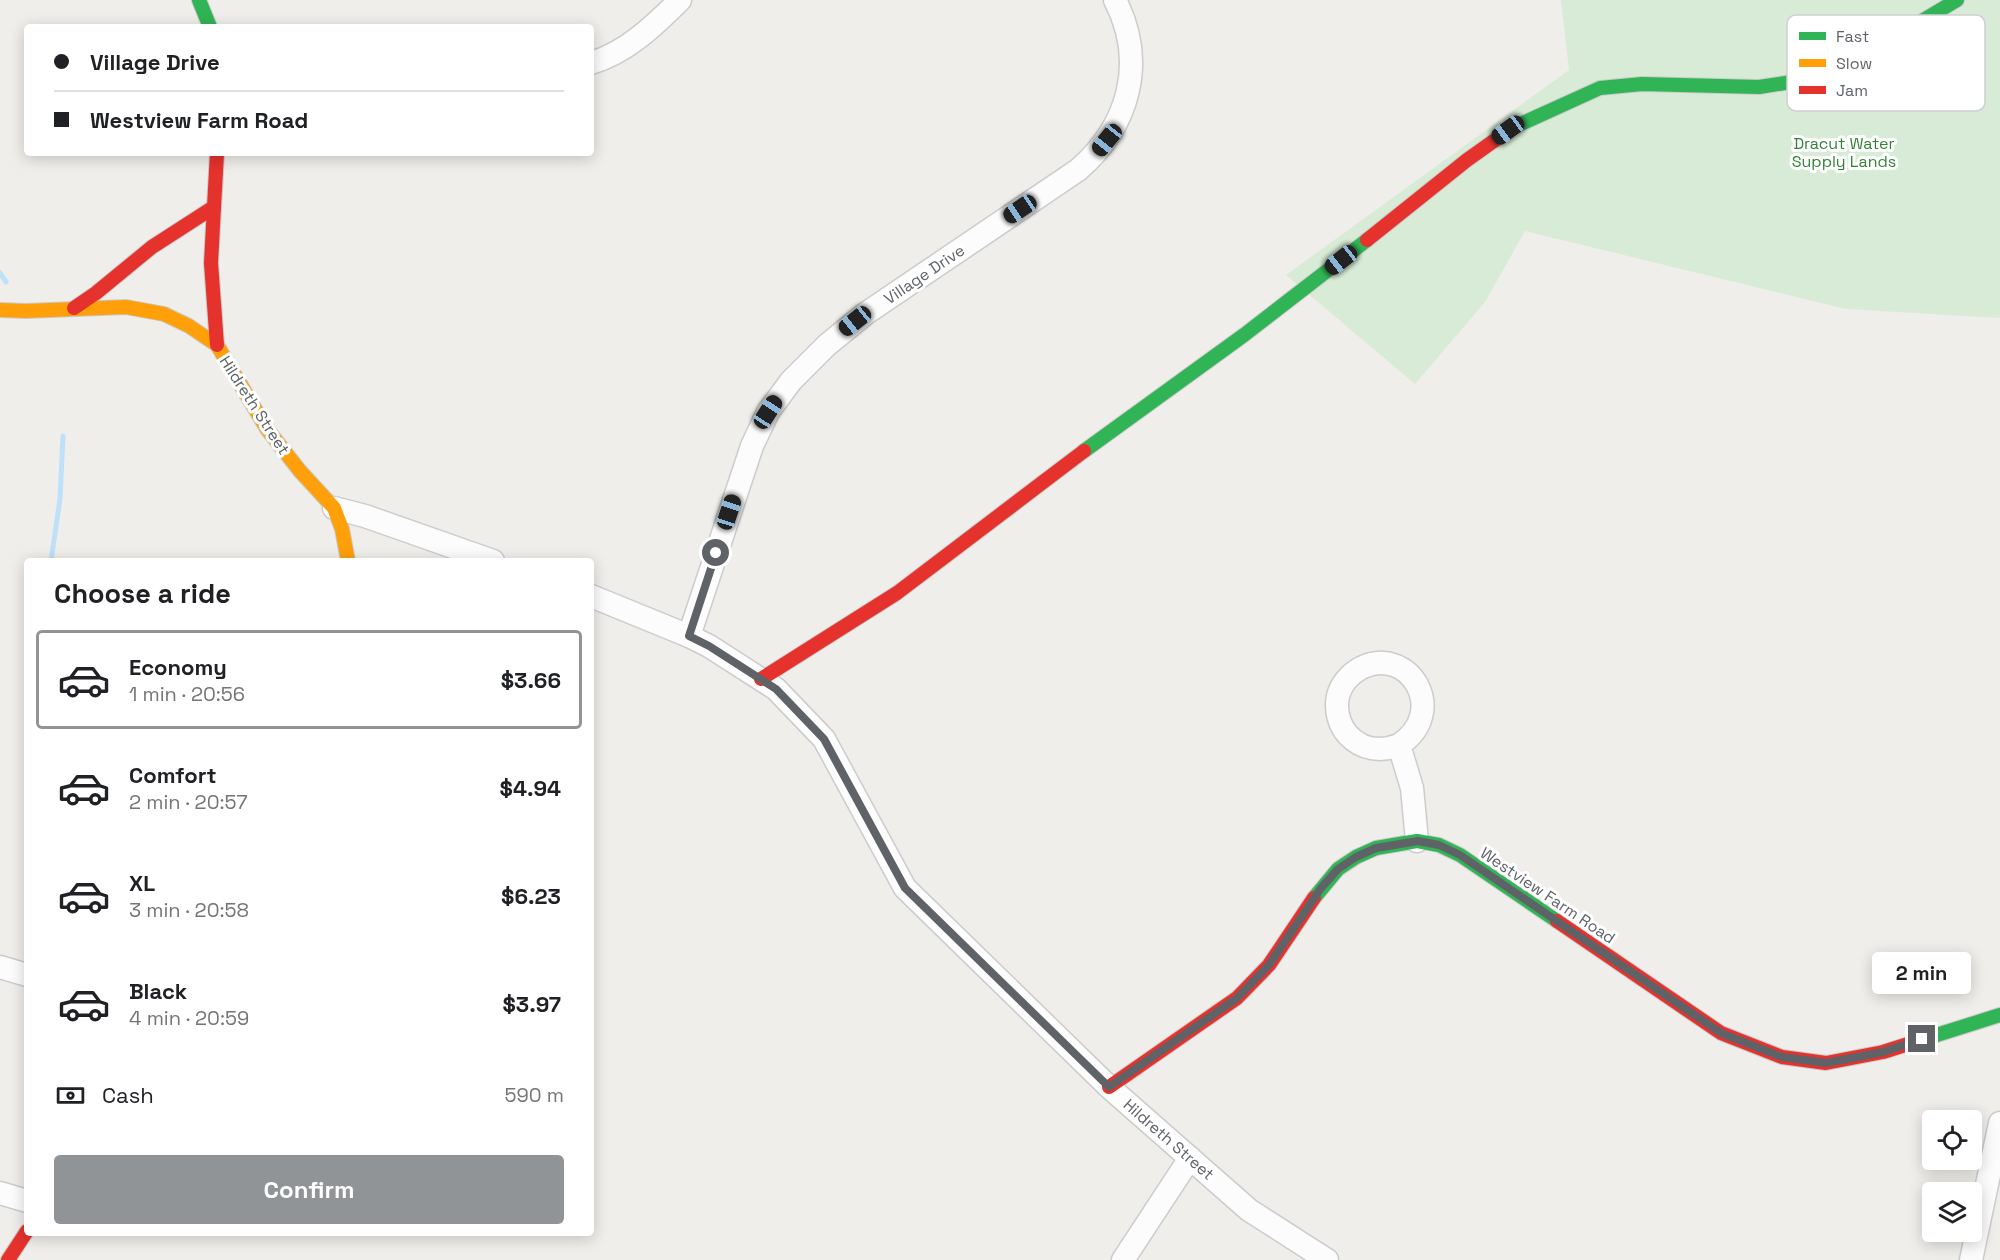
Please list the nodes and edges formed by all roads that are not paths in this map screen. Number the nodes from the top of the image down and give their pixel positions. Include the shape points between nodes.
1 (199, 0) edge
2 (680, 0) edge
3 (1115, 0) edge
4 (1957, 0) edge
5 (1932, 15) edge
6 (209, 24) edge
7 (594, 62) edge
8 (1787, 82) edge
9 (217, 156) edge
10 (214, 207) junction
11 (74, 308) junction
12 (0, 310) edge
13 (217, 345) junction
14 (334, 508) junction
15 (347, 558) edge
16 (484, 558) edge
17 (594, 597) edge
18 (689, 636) junction
19 (761, 680) junction
20 (1399, 745) dead end
21 (1418, 841) junction
22 (0, 967) edge
23 (24, 974) edge
24 (2000, 1015) edge
25 (1109, 1087) junction
26 (2000, 1123) edge
27 (1190, 1158) junction
28 (0, 1193) edge
29 (24, 1200) edge
30 (24, 1236) edge
31 (8, 1260) edge
32 (1123, 1260) edge
33 (1327, 1260) edge
34 (1971, 1260) edge

1 - 6 street
2 - 7 street via 629,44
3 - 18 street, Village Drive via 1127,31 1130,83 1107,140 1078,170 865,314 791,381 768,412 752,446
4 - 5 street
8 - 19 street via 1759,87 1642,84 1600,88 1508,130 1244,335 897,593
9 - 10 street
10 - 11 street via 152,247
10 - 13 street via 211,263
11 - 12 street, Hildreth Street
11 - 13 street, Hildreth Street via 126,307 164,314
13 - 14 street, Hildreth Street via 267,429
14 - 15 street
14 - 16 street
17 - 18 street, Hildreth Street
18 - 19 street, Hildreth Street
19 - 25 street, Hildreth Street via 776,689 824,739 905,888
20 - 21 street via 1412,788
21 - 24 street, Westview Farm Road via 1460,855 1721,1033 1782,1057 1826,1063 1883,1052
21 - 25 street, Westview Farm Road via 1376,848 1338,869 1269,965 1237,998
22 - 23 street
25 - 27 street, Hildreth Street
26 - 34 street
27 - 32 street
27 - 33 street, Hildreth Street via 1249,1209
28 - 29 street
30 - 31 street

